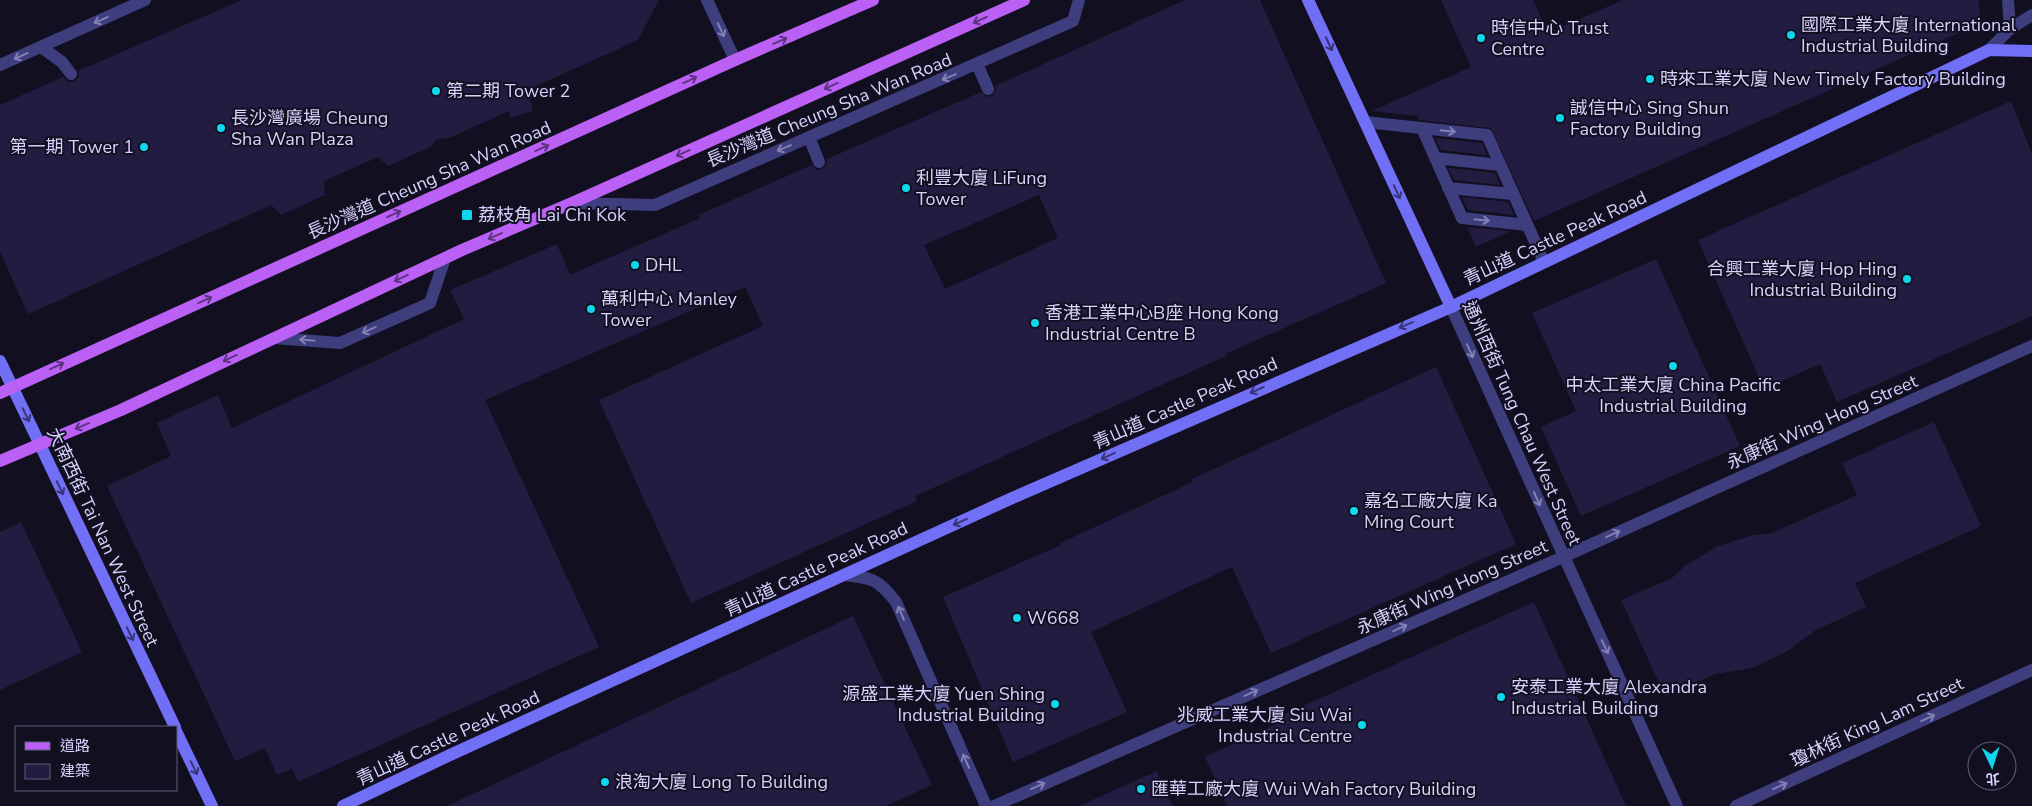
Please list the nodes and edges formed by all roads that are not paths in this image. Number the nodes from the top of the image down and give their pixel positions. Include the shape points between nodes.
1 (145, 0) edge
2 (707, 0) edge
3 (873, 0) edge
4 (1024, 0) edge
5 (1079, 0) edge
6 (1308, 0) edge
7 (2008, 0) edge
8 (2032, 13) edge
9 (2010, 29) junction
10 (41, 46) junction
11 (1990, 50) junction
12 (2029, 54) edge
13 (735, 60) junction
14 (977, 64) junction
15 (0, 65) edge
16 (71, 74) dead end
17 (988, 89) dead end
18 (1364, 122) junction
19 (1422, 128) junction
20 (809, 137) junction
21 (1435, 158) junction
22 (819, 162) dead end
23 (1500, 165) junction
24 (1448, 188) junction
25 (1513, 194) junction
26 (572, 203) junction
27 (1527, 224) junction
28 (445, 258) junction
29 (1544, 262) junction
30 (1451, 307) junction
31 (274, 338) junction
32 (2032, 346) edge
33 (0, 361) edge
34 (13, 387) junction
35 (0, 393) edge
36 (40, 443) junction
37 (0, 461) edge
38 (1563, 557) junction
39 (844, 575) junction
40 (2032, 670) edge
41 (175, 726) edge
42 (178, 735) edge
43 (212, 806) edge
44 (343, 806) edge
45 (986, 806) edge
46 (994, 806) edge
47 (1677, 806) edge
48 (1736, 806) edge

1 -> 10 street
2 -> 13 street
13 -> 3 main road, 長沙灣道 Cheung Sha Wan Road
4 -> 26 main road, 長沙灣道 Cheung Sha Wan Road
5 - 14 street, 長沙灣道 Cheung Sha Wan Road via 1073,21
6 -> 18 main road, 通州西街 Tung Chau West Street
7 - 9 street
8 - 9 street, 青山道 Castle Peak Road
9 - 11 street, 青山道 Castle Peak Road
10 -> 15 street
10 - 16 street via 62,62
11 - 12 main road
11 - 29 main road, 青山道 Castle Peak Road
34 -> 13 main road, 長沙灣道 Cheung Sha Wan Road
14 - 17 street
14 -> 20 street, 長沙灣道 Cheung Sha Wan Road
18 - 19 street
18 -> 30 main road, 通州西街 Tung Chau West Street
19 - 21 street
19 -> 23 street via 1487,134
20 - 22 street
20 -> 26 street, 長沙灣道 Cheung Sha Wan Road via 655,205
21 - 23 street
21 - 24 street
23 - 25 street
24 - 25 street
24 -> 27 street via 1462,218
25 - 27 street
26 -> 28 main road, 長沙灣道 Cheung Sha Wan Road
27 - 29 street
28 -> 31 main road, 長沙灣道 Cheung Sha Wan Road
28 -> 31 street, 長沙灣道 Cheung Sha Wan Road via 430,303 340,343
29 - 30 main road, 青山道 Castle Peak Road
30 -> 38 street, 通州西街 Tung Chau West Street
30 -> 39 main road, 青山道 Castle Peak Road via 1159,433
31 -> 36 main road, 長沙灣道 Cheung Sha Wan Road via 120,410
38 -> 32 street, 永康街 Wing Hong Street
33 - 34 main road, 大南西街 Tai Nan West Street
34 - 35 main road, 長沙灣道 Cheung Sha Wan Road
34 -> 36 main road, 大南西街 Tai Nan West Street
36 - 37 main road, 長沙灣道 Cheung Sha Wan Road
36 -> 41 main road, 大南西街 Tai Nan West Street
46 -> 38 street, 永康街 Wing Hong Street
38 -> 47 street, 通州西街 Tung Chau West Street
39 - 44 main road, 青山道 Castle Peak Road
45 -> 39 street via 896,602 883,585 867,577
48 -> 40 street, 瓊林街 King Lam Street
42 -> 43 main road

